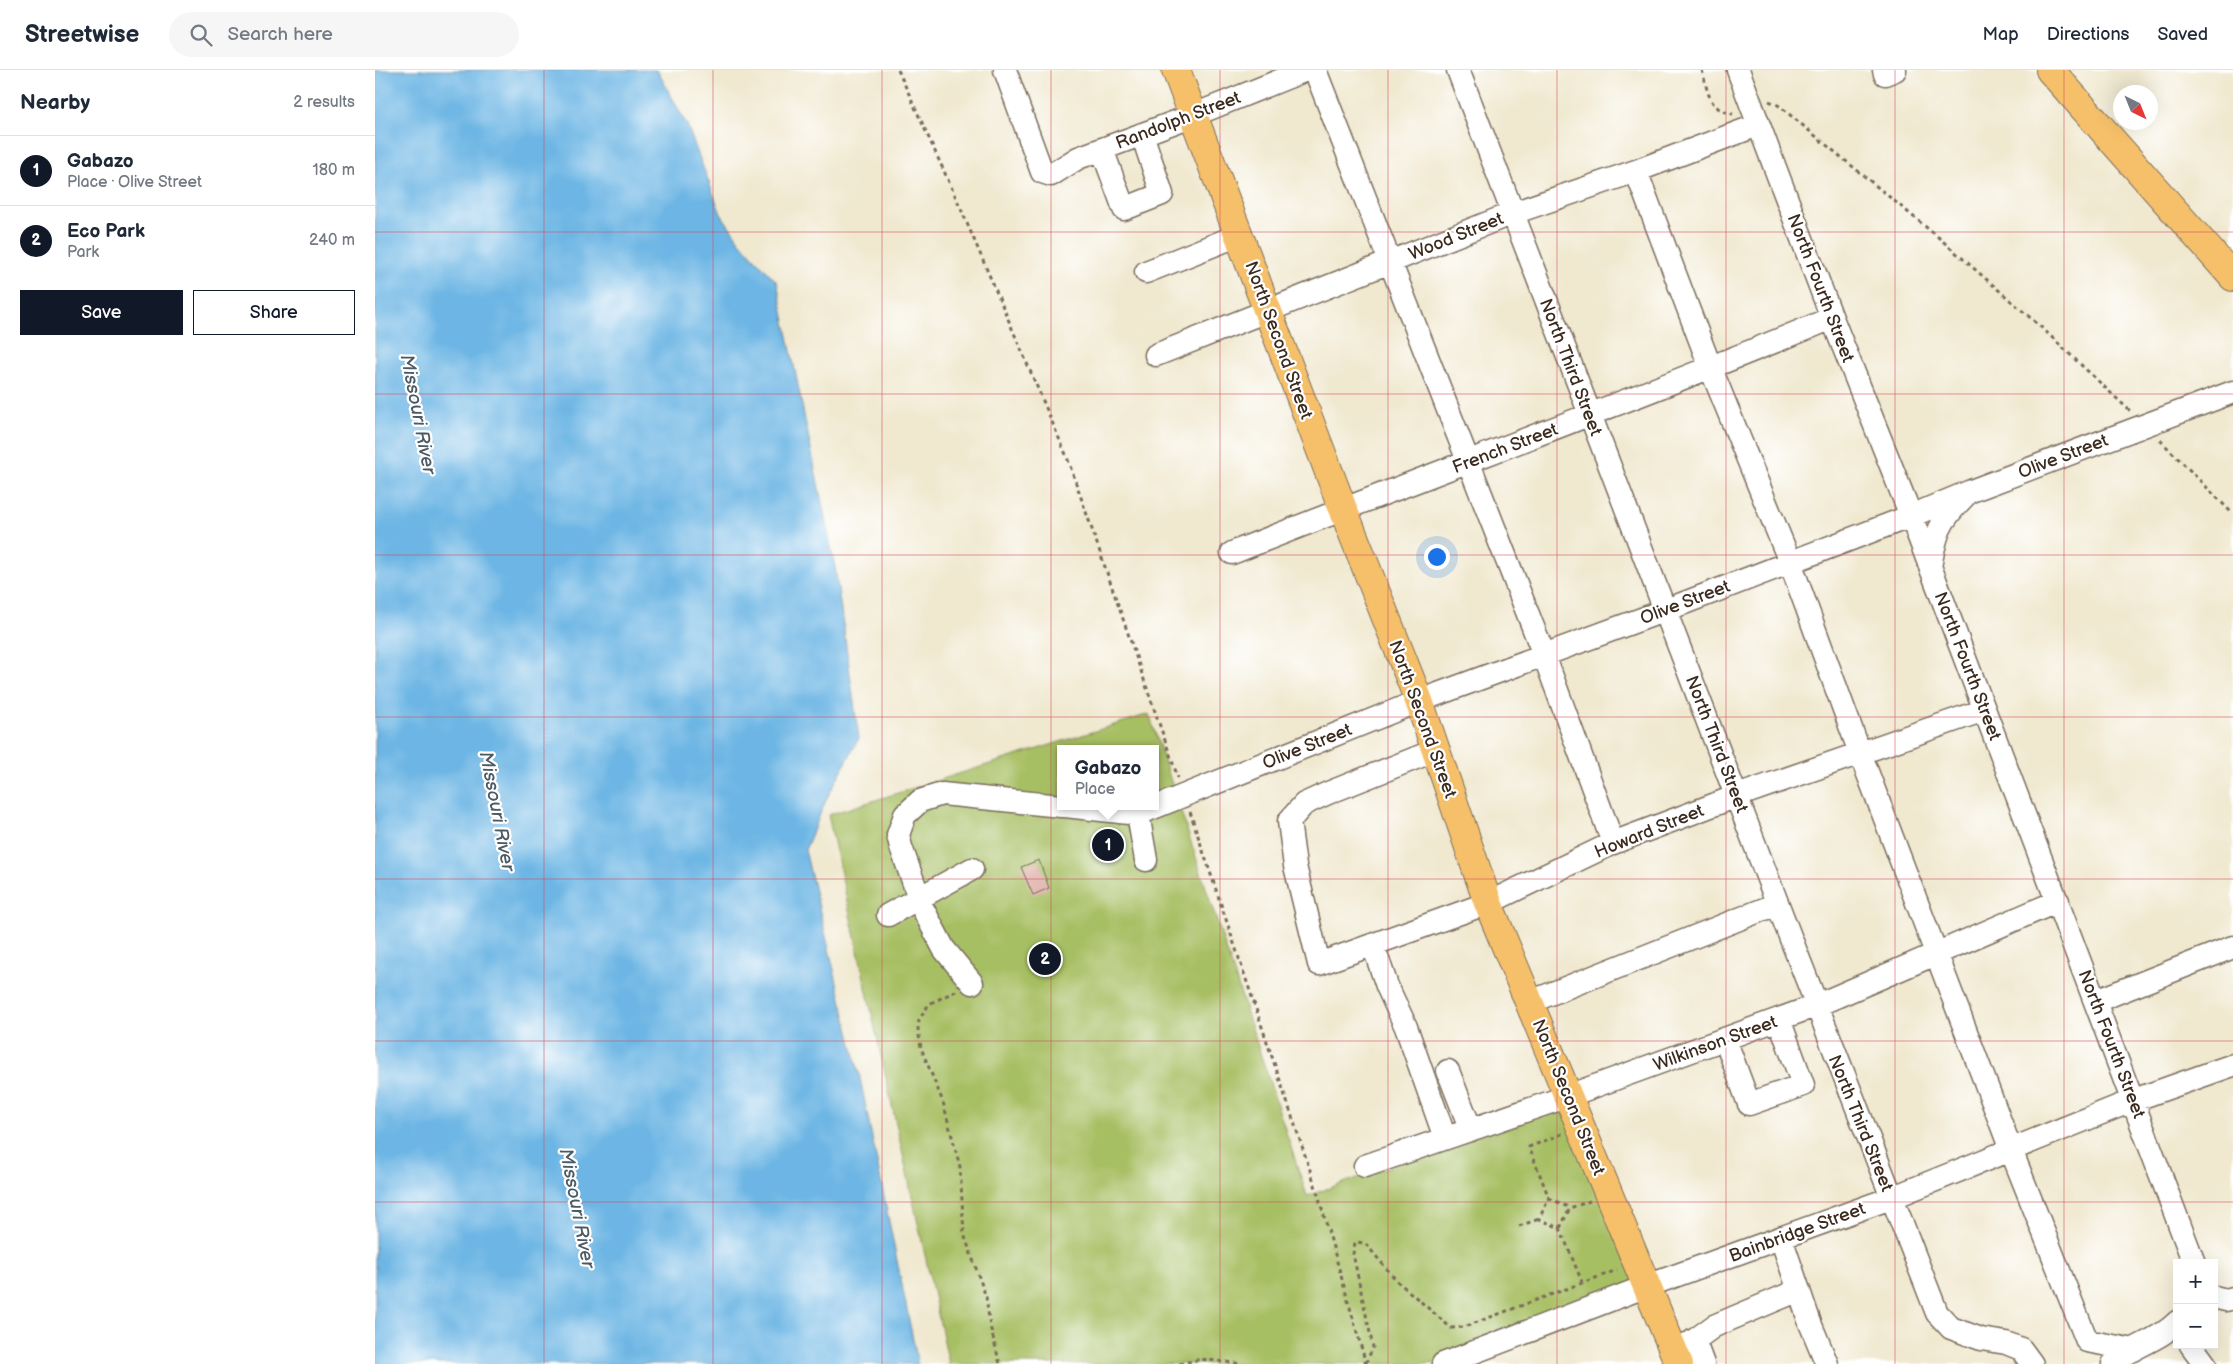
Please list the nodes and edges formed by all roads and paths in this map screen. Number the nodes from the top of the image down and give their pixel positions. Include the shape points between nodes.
1 (898, 70) edge
2 (1005, 70) edge
3 (1176, 70) edge
4 (1306, 70) edge
5 (1315, 70) edge
6 (1458, 70) edge
7 (1702, 70) edge
8 (1738, 70) edge
9 (2050, 70) edge
10 (1764, 102) dead end
11 (1739, 112) dead end
12 (1194, 115) junction
13 (1758, 125) junction
14 (1142, 134) junction
15 (1102, 149) junction
16 (1636, 171) junction
17 (1513, 213) junction
18 (1239, 235) junction
19 (1391, 263) junction
20 (1146, 272) dead end
21 (2233, 277) edge
22 (1269, 310) junction
23 (1832, 318) junction
24 (1155, 355) dead end
25 (1711, 369) junction
26 (2233, 392) edge
27 (2133, 415) dead end
28 (1589, 416) junction
29 (2157, 437) dead end
30 (1469, 462) junction
31 (1971, 490) junction
32 (1343, 509) junction
33 (2233, 514) edge
34 (1911, 516) junction
35 (1232, 553) dead end
36 (1790, 562) junction
37 (1930, 568) junction
38 (1666, 610) junction
39 (1544, 655) junction
40 (1419, 701) junction
41 (1984, 710) junction
42 (1436, 750) junction
43 (1860, 753) junction
44 (1179, 783) dead end
45 (1737, 796) junction
46 (1057, 806) edge
47 (1159, 806) edge
48 (1102, 810) edge
49 (1148, 810) edge
50 (1138, 814) junction
51 (1193, 821) dead end
52 (1613, 843) junction
53 (1146, 860) dead end
54 (972, 869) dead end
55 (919, 899) junction
56 (2058, 901) junction
57 (1488, 903) junction
58 (1777, 904) junction
59 (889, 915) dead end
60 (1373, 945) junction
61 (2233, 947) edge
62 (1936, 954) junction
63 (972, 983) joint
64 (2096, 1000) junction
65 (1530, 1002) junction
66 (1815, 1006) junction
67 (1779, 1020) junction
68 (1725, 1039) junction
69 (2233, 1065) edge
70 (1448, 1071) dead end
71 (1569, 1096) junction
72 (2134, 1100) junction
73 (1471, 1130) junction
74 (1567, 1133) dead end
75 (1445, 1138) junction
76 (2011, 1150) junction
77 (1365, 1166) dead end
78 (1549, 1198) junction
79 (1891, 1198) junction
80 (1593, 1200) dead end
81 (1570, 1208) junction
82 (1539, 1219) junction
83 (1519, 1226) dead end
84 (1560, 1228) junction
85 (1781, 1238) junction
86 (2193, 1259) edge
87 (1620, 1269) dead end
88 (1581, 1282) junction
89 (1647, 1286) junction
90 (1799, 1290) junction
91 (2218, 1298) edge
92 (2233, 1298) edge
93 (2173, 1326) edge
94 (2194, 1349) edge
95 (2134, 1350) junction
96 (1682, 1351) edge
97 (1000, 1364) edge
98 (1179, 1364) edge
99 (1242, 1364) edge
100 (1365, 1364) edge
101 (1443, 1364) edge
102 (1703, 1364) edge
103 (1827, 1364) edge
104 (2032, 1364) edge
105 (2113, 1364) edge
106 (2205, 1364) edge

1 - 44 path via 1067,457
2 - 15 street, Randolph Street via 1042,172 1051,175 1078,158
3 - 12 main road, North Second Street
4 - 12 street, Randolph Street
5 - 19 street
6 - 17 street, North Third Street
7 - 11 path via 1712,104 1723,112
8 - 13 street, North Fourth Street
9 - 21 main road
10 - 27 path via 1778,105 1930,231 2042,328
12 - 14 street, Randolph Street
12 - 18 main road, North Second Street
13 - 16 street, Wood Street
13 - 23 street, North Fourth Street
14 - 15 street, Randolph Street
14 - 15 street via 1162,194 1124,209
16 - 17 street, Wood Street
16 - 25 street
17 - 19 street, Wood Street
17 - 28 street, North Third Street
18 - 20 street
18 - 22 main road, North Second Street
19 - 22 street, Wood Street
19 - 30 street
22 - 24 street, Wood Street
22 - 32 main road, North Second Street
23 - 25 street, French Street
23 - 34 street, North Fourth Street
25 - 28 street, French Street
25 - 36 street
26 - 31 street, Olive Street
28 - 30 street, French Street
28 - 38 street, North Third Street
29 - 33 path
30 - 32 street, French Street
30 - 39 street
31 - 34 street, Olive Street
31 - 37 street via 1939,528
32 - 35 street, French Street
32 - 40 main road, North Second Street
34 - 36 street, Olive Street
34 - 37 street, North Fourth Street
36 - 38 street, Olive Street
36 - 43 street
37 - 41 street, North Fourth Street
38 - 39 street, Olive Street
38 - 45 street, North Third Street
39 - 40 street, Olive Street
39 - 52 street
40 - 42 main road, North Second Street
40 - 47 street, Olive Street
41 - 43 street, Howard Street
41 - 56 street, North Fourth Street
42 - 57 main road, North Second Street
42 - 60 street, Howard Street via 1304,804 1289,821 1295,866 1319,964
43 - 45 street, Howard Street
43 - 62 street
45 - 52 street, Howard Street
45 - 58 street, North Third Street
46 - 55 street via 942,794 920,801 905,815 898,834
48 - 50 street
49 - 50 street, Olive Street
50 - 53 street
51 - 100 path via 1317,1191
52 - 57 street, Howard Street
54 - 55 street
55 - 59 street
55 - 63 street via 944,949
56 - 62 street, Wilkinson Street
56 - 64 street, North Fourth Street
57 - 60 street, Howard Street
57 - 65 main road, North Second Street
58 - 65 street
58 - 66 street, North Third Street
60 - 75 street
61 - 64 street
62 - 66 street, Wilkinson Street
62 - 76 street
63 - 97 path via 929,1004 919,1020 918,1029 921,1048 943,1102 960,1167 964,1234 986,1297
64 - 72 street, North Fourth Street
65 - 71 main road, North Second Street
66 - 67 street, Wilkinson Street
66 - 79 street, North Third Street
67 - 68 street, Wilkinson Street
67 - 68 street via 1803,1085 1749,1104
68 - 71 street, Wilkinson Street
69 - 72 street, Bainbridge Street
70 - 73 street
71 - 73 street, Wilkinson Street
71 - 89 main road, North Second Street
72 - 76 street, Bainbridge Street
72 - 86 street, North Fourth Street
73 - 75 street, Wilkinson Street
74 - 78 path via 1529,1147
75 - 77 street, Wilkinson Street
76 - 79 street, Bainbridge Street
76 - 95 street via 2087,1341
78 - 81 path
78 - 82 path
79 - 85 street, Bainbridge Street
79 - 104 street, North Third Street via 1937,1313 1951,1328 2021,1349
80 - 81 path
81 - 84 path
82 - 83 path
82 - 84 path
84 - 88 path
85 - 89 street, Bainbridge Street
85 - 90 street
87 - 88 path
88 - 100 path via 1464,1327 1451,1328 1397,1281 1365,1243 1355,1242 1353,1254 1373,1347
89 - 96 main road, North Second Street
89 - 101 street, Bainbridge Street
90 - 96 street via 1714,1326
90 - 103 street
91 - 92 street
93 - 95 street
94 - 106 street
95 - 105 street
96 - 102 street
98 - 99 path via 1201,1359

